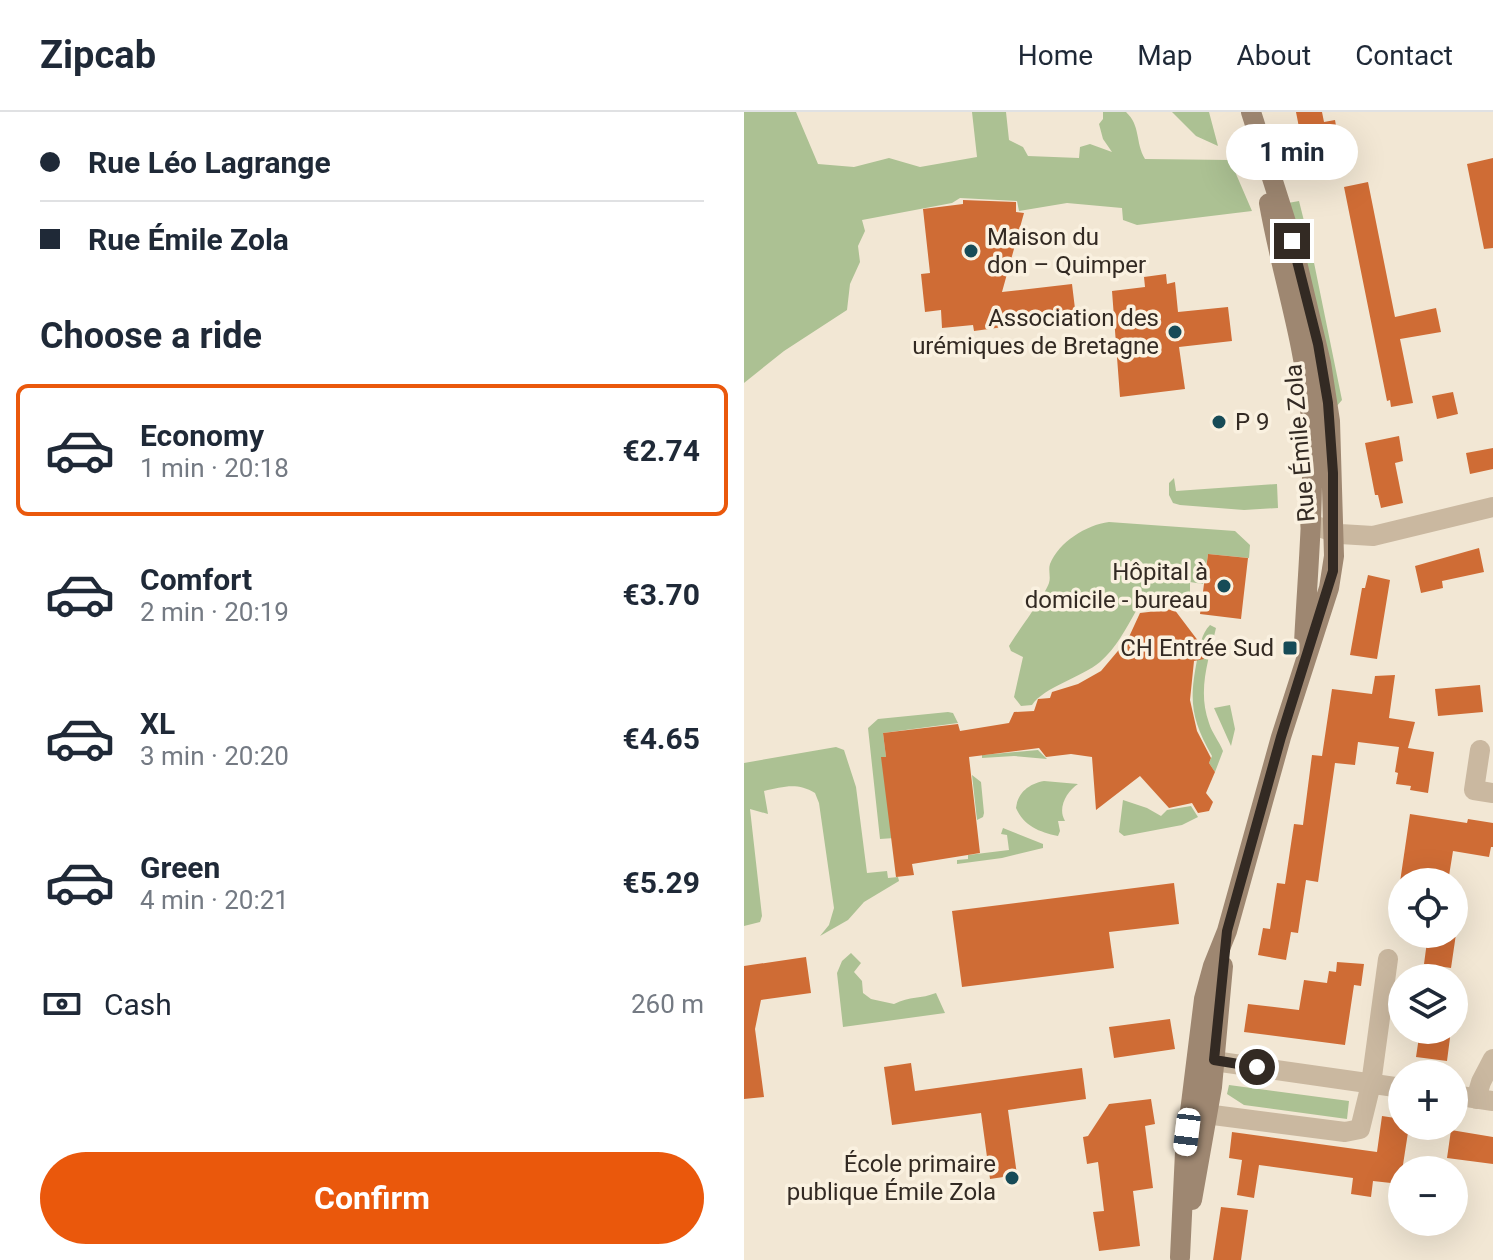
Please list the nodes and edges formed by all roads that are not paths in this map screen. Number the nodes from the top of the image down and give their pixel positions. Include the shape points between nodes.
1 (1251, 112) edge
2 (1267, 167) junction
3 (1493, 507) edge
4 (1310, 524) junction
5 (1334, 533) junction
6 (1302, 669) junction
7 (1480, 750) dead end
8 (1493, 793) edge
9 (1388, 959) dead end
10 (1205, 1059) junction
11 (1493, 1059) edge
12 (1371, 1084) junction
13 (1388, 1086) edge
14 (1485, 1100) edge
15 (1198, 1113) junction
16 (1179, 1259) edge

1 - 2 street, Rue Émile Zola
2 - 4 street, Rue Émile Zola via 1271,211 1307,383
2 - 5 street, Rue Émile Zola via 1292,241 1324,375
3 - 5 street via 1373,536
4 - 5 street
4 - 6 street, Rue Émile Zola
5 - 6 street, Rue Émile Zola via 1331,580
6 - 10 street, Rue Émile Zola via 1208,984
7 - 8 street via 1474,790
9 - 12 street
10 - 12 street
10 - 15 street, Rue Émile Zola
11 - 14 street via 1481,1082
12 - 13 street
12 - 15 street via 1357,1131
15 - 16 street, Rue Émile Zola via 1180,1206

